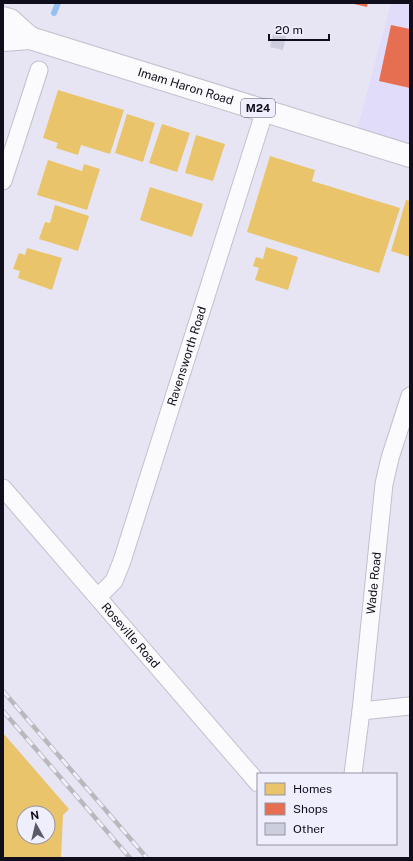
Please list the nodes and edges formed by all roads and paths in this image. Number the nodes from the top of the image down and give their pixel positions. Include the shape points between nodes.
1 (3, 18) edge
2 (30, 38) junction
3 (3, 40) edge
4 (39, 70) dead end
5 (265, 110) junction
6 (410, 156) edge
7 (3, 181) edge
8 (409, 402) edge
9 (3, 488) edge
10 (98, 598) junction
11 (410, 706) edge
12 (361, 711) junction
13 (353, 773) edge
14 (257, 782) edge

1 - 2 main road, Imam Haron Road / M24 via 10,20
2 - 3 main road, Imam Haron Road / M24
2 - 5 main road, Imam Haron Road / M24
4 - 7 street
5 - 6 main road, Imam Haron Road / M24
5 - 10 street, Ravensworth Road via 122,561 114,581
8 - 12 street, Wade Road via 384,484
9 - 10 street, Roseville Road
10 - 14 street, Roseville Road
11 - 12 street
12 - 13 street, Wade Road

